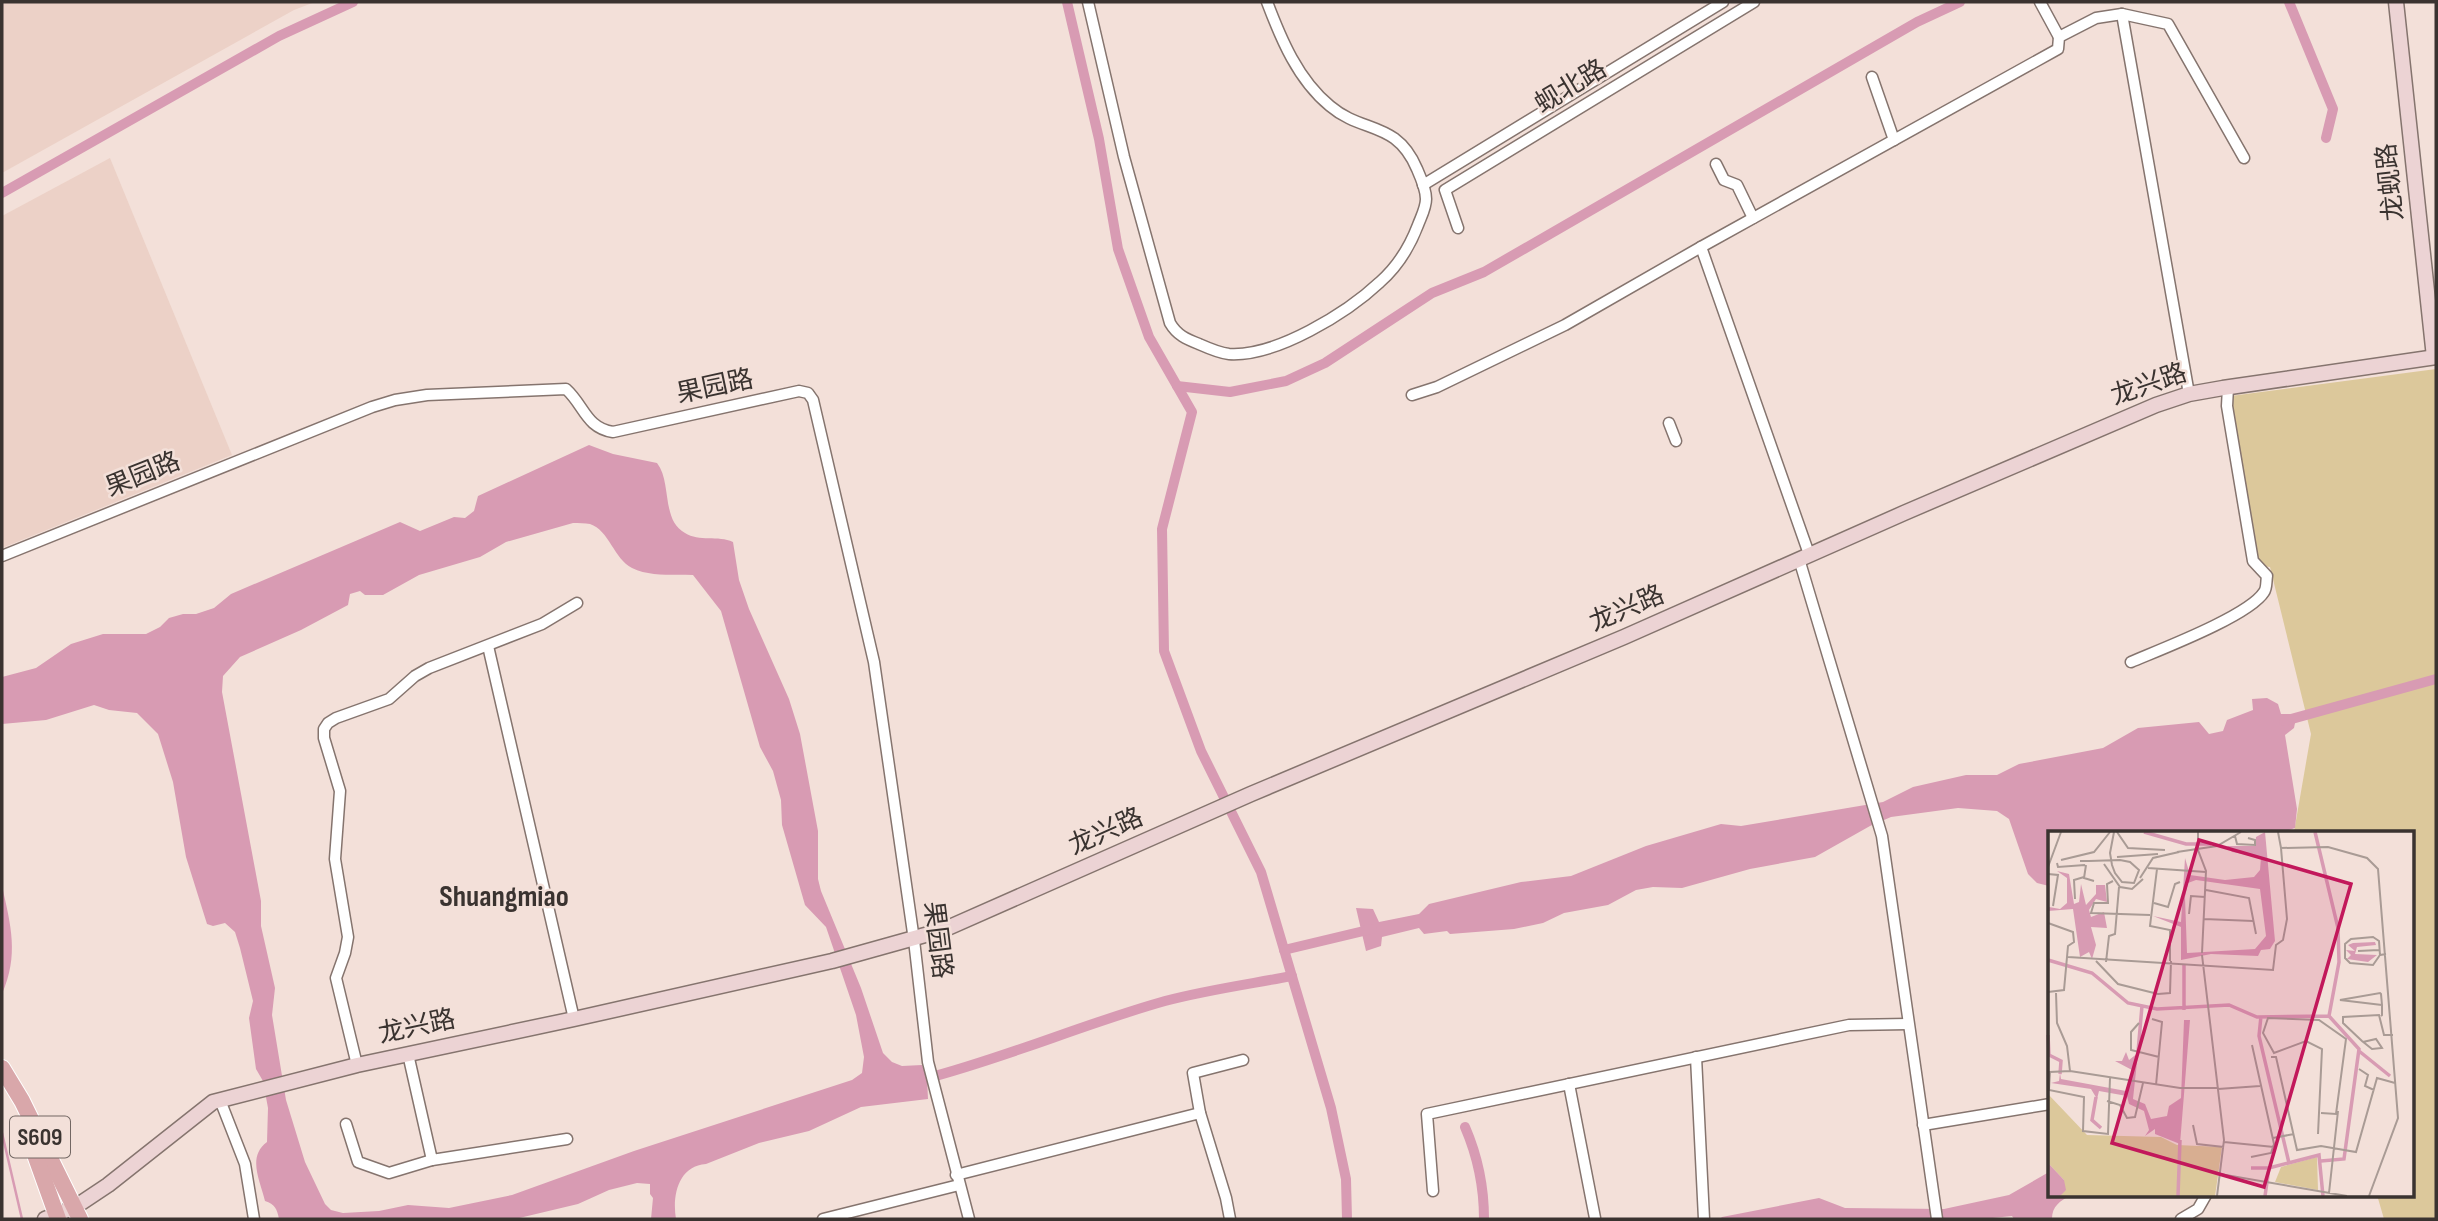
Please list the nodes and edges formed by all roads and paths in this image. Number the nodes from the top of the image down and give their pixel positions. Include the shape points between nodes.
1 (1088, 2) edge
2 (1267, 2) edge
3 (1723, 2) edge
4 (1755, 2) edge
5 (2040, 2) edge
6 (2396, 5) edge
7 (2122, 14) junction
8 (2059, 37) junction
9 (1872, 77) dead end
10 (1894, 140) junction
11 (2244, 158) dead end
12 (1716, 164) dead end
13 (1423, 185) junction
14 (1753, 218) junction
15 (1458, 228) dead end
16 (1700, 247) junction
17 (2435, 357) edge
18 (2228, 387) junction
19 (2189, 394) junction
20 (1412, 395) dead end
21 (1669, 423) dead end
22 (1676, 441) dead end
23 (2, 556) edge
24 (1804, 556) junction
25 (577, 603) dead end
26 (488, 646) junction
27 (2131, 662) dead end
28 (914, 940) junction
29 (575, 1019) junction
30 (1908, 1024) junction
31 (408, 1054) junction
32 (1696, 1058) junction
33 (1243, 1060) dead end
34 (357, 1065) junction
35 (2, 1068) edge
36 (1569, 1084) junction
37 (2, 1086) edge
38 (220, 1100) junction
39 (2048, 1104) edge
40 (1200, 1113) junction
41 (346, 1124) dead end
42 (1923, 1125) junction
43 (567, 1139) dead end
44 (432, 1160) junction
45 (957, 1180) junction
46 (1433, 1191) dead end
47 (2205, 1196) edge
48 (77, 1213) edge
49 (53, 1218) edge
50 (1595, 1218) edge
51 (254, 1219) edge
52 (823, 1219) edge
53 (969, 1219) edge
54 (1230, 1219) edge
55 (1704, 1219) edge
56 (1937, 1219) edge
57 (2181, 1219) edge

1 - 13 street via 1112,113 1166,310 1182,337 1229,354 1279,345 1310,331 1371,290 1399,261 1423,214
2 - 13 street via 1287,51 1329,106 1403,144
3 - 13 street
4 - 15 street, 蚬北路 via 1445,190
5 - 8 street
6 - 17 street, 龙蚬路
7 - 8 street via 2096,18
7 - 11 street via 2168,24
7 - 19 street
8 - 10 street via 2058,49
9 - 10 street
10 - 14 street
12 - 14 street via 1724,180 1737,185
14 - 16 street
16 - 20 street via 1565,325
16 - 24 street
17 - 18 street, 龙兴路
18 - 19 street, 龙兴路
18 - 27 street via 2227,406 2253,561 2267,576 2266,590 2232,616
19 - 24 street, 龙兴路
21 - 22 street
23 - 28 street, 果园路 via 395,400 566,389 594,425 614,432 799,391 808,393 874,662
24 - 28 street, 龙兴路
24 - 30 street via 1881,834
25 - 26 street via 542,624
26 - 29 street
26 - 34 street via 429,668 389,699 336,718 324,729 340,791 335,859 348,937 335,978
28 - 29 street, 龙兴路
28 - 45 street, 果园路 via 928,1062
29 - 31 street, 龙兴路
30 - 32 street via 1849,1025
30 - 42 street
31 - 34 street, 龙兴路
31 - 44 street
32 - 36 street
32 - 55 street
33 - 40 street via 1193,1073
34 - 38 street, 龙兴路
35 - 48 main road, S609
36 - 46 street via 1427,1114
36 - 50 street
37 - 49 main road, S609 via 28,1135
38 - 48 street, 龙兴路
38 - 51 street via 245,1164
39 - 42 street
40 - 45 street
40 - 54 street
41 - 44 street via 358,1162 389,1173
42 - 56 street
43 - 44 street
45 - 52 street
45 - 53 street, 果园路
47 - 57 street via 2198,1209
48 - 49 street, 龙兴路

